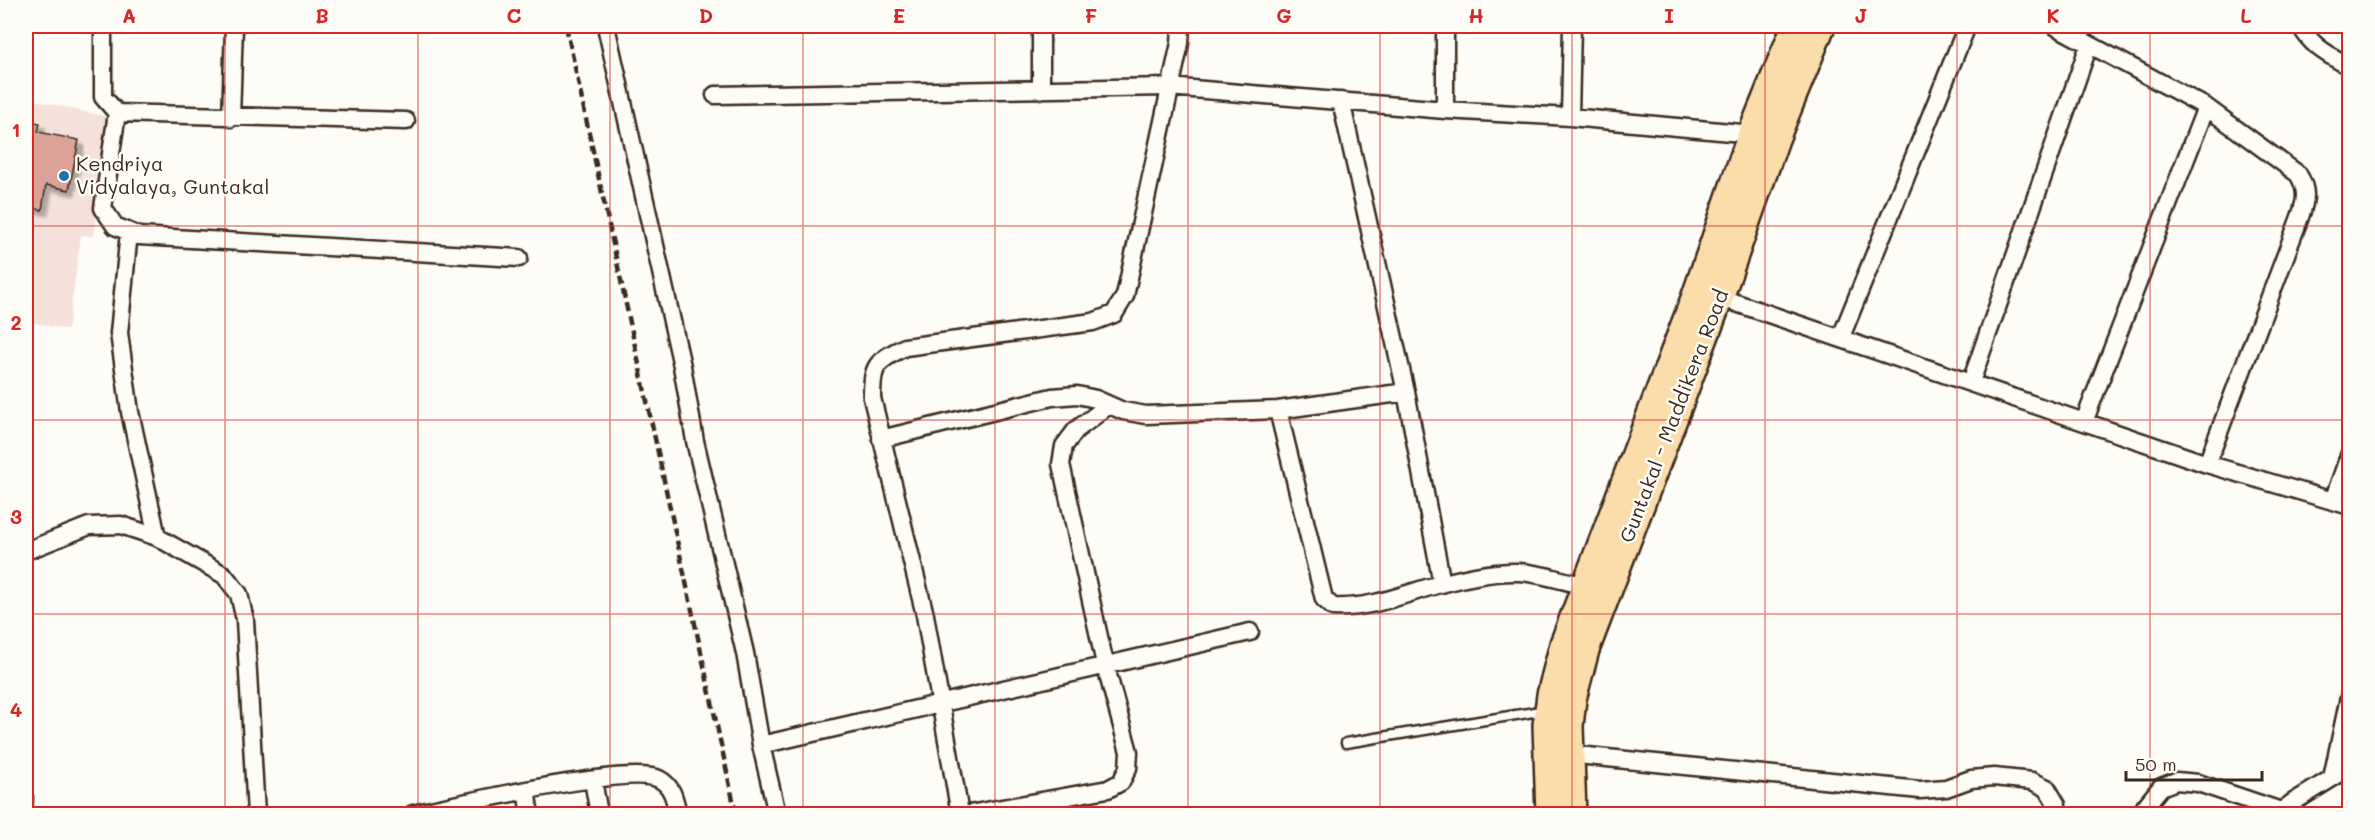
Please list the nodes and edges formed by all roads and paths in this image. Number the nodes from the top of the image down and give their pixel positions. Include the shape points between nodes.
1 (103, 26) edge
2 (234, 26) edge
3 (606, 26) edge
4 (1041, 26) edge
5 (1181, 26) edge
6 (1445, 26) edge
7 (1572, 26) edge
8 (1796, 26) edge
9 (1821, 26) edge
10 (1966, 26) edge
11 (2055, 26) edge
12 (2301, 26) edge
13 (2089, 45) junction
14 (2349, 67) edge
15 (1169, 87) junction
16 (1041, 90) junction
17 (715, 95) dead end
18 (1341, 101) junction
19 (2206, 107) junction
20 (1445, 110) junction
21 (117, 113) junction
22 (1570, 117) junction
23 (231, 118) junction
24 (406, 122) dead end
25 (1752, 134) junction
26 (129, 232) junction
27 (519, 258) dead end
28 (1709, 293) junction
29 (1841, 338) junction
30 (1971, 382) junction
31 (1406, 392) junction
32 (1109, 405) junction
33 (1278, 410) junction
34 (2084, 422) junction
35 (881, 439) junction
36 (2349, 453) edge
37 (2207, 464) junction
38 (2341, 504) edge
39 (157, 537) junction
40 (26, 551) edge
41 (1442, 584) junction
42 (1585, 586) junction
43 (1250, 632) dead end
44 (1105, 664) junction
45 (2349, 693) edge
46 (940, 703) junction
47 (1549, 710) junction
48 (1346, 743) dead end
49 (761, 745) junction
50 (1568, 754) junction
51 (2349, 767) edge
52 (2332, 778) junction
53 (593, 780) junction
54 (526, 791) junction
55 (28, 797) dead end
56 (457, 810) edge
57 (27, 814) edge
58 (256, 814) edge
59 (413, 814) edge
60 (531, 814) edge
61 (599, 814) edge
62 (678, 814) edge
63 (777, 814) edge
64 (960, 814) edge
65 (969, 814) edge
66 (1554, 814) edge
67 (2058, 814) edge
68 (2139, 814) edge
69 (2283, 814) edge

1 - 21 street via 104,98
2 - 23 street
3 - 49 street via 745,653
4 - 16 street
5 - 15 street
6 - 20 street
7 - 22 street
8 - 25 main road, Guntakal - Maddikera Road
9 - 28 main road, Guntakal - Maddikera Road
10 - 29 street
11 - 13 street
12 - 14 street via 2324,52
13 - 19 street
13 - 30 street
15 - 16 street
15 - 18 street
15 - 35 street via 1125,296 1114,314 1094,322 905,347 884,358 872,374 872,398
16 - 17 street
18 - 20 street
18 - 31 street
19 - 34 street
19 - 37 street via 2298,174 2305,185 2306,199
20 - 22 street
21 - 23 street
21 - 26 street via 103,207 115,226
22 - 25 street
23 - 24 street
25 - 28 main road, Guntakal - Maddikera Road
26 - 27 street via 139,236
26 - 39 street via 119,333 130,412
28 - 29 street
28 - 42 main road, Guntakal - Maddikera Road
28 - 50 main road, Guntakal - Maddikera Road via 1585,650 1572,699
29 - 30 street
30 - 34 street
31 - 33 street
31 - 41 street
32 - 33 street via 1146,415
32 - 35 street via 1077,395 1052,397
32 - 44 street via 1076,430 1064,446 1061,464
33 - 41 street via 1324,598 1333,607 1371,606
34 - 37 street
35 - 46 street via 925,615
36 - 38 street
37 - 38 street
39 - 40 street via 121,525 89,526
39 - 58 street via 224,575 239,594 245,620
41 - 42 street via 1516,572
42 - 47 main road, Guntakal - Maddikera Road via 1564,644
43 - 44 street
44 - 46 street
44 - 65 street via 1129,752 1128,768 1121,782 1108,789
45 - 52 street
46 - 49 street
46 - 64 street
47 - 48 lane
47 - 66 main road, Guntakal - Maddikera Road via 1547,754
49 - 63 street
50 - 66 main road, Guntakal - Maddikera Road
50 - 67 street via 1920,790 1994,777 2032,781 2047,788
51 - 52 street
52 - 69 street
53 - 54 street
53 - 61 street
53 - 62 street via 628,775 660,779 670,787
54 - 56 street
54 - 60 street
55 - 57 lane
56 - 59 street
68 - 69 street via 2161,787 2176,781 2198,783

